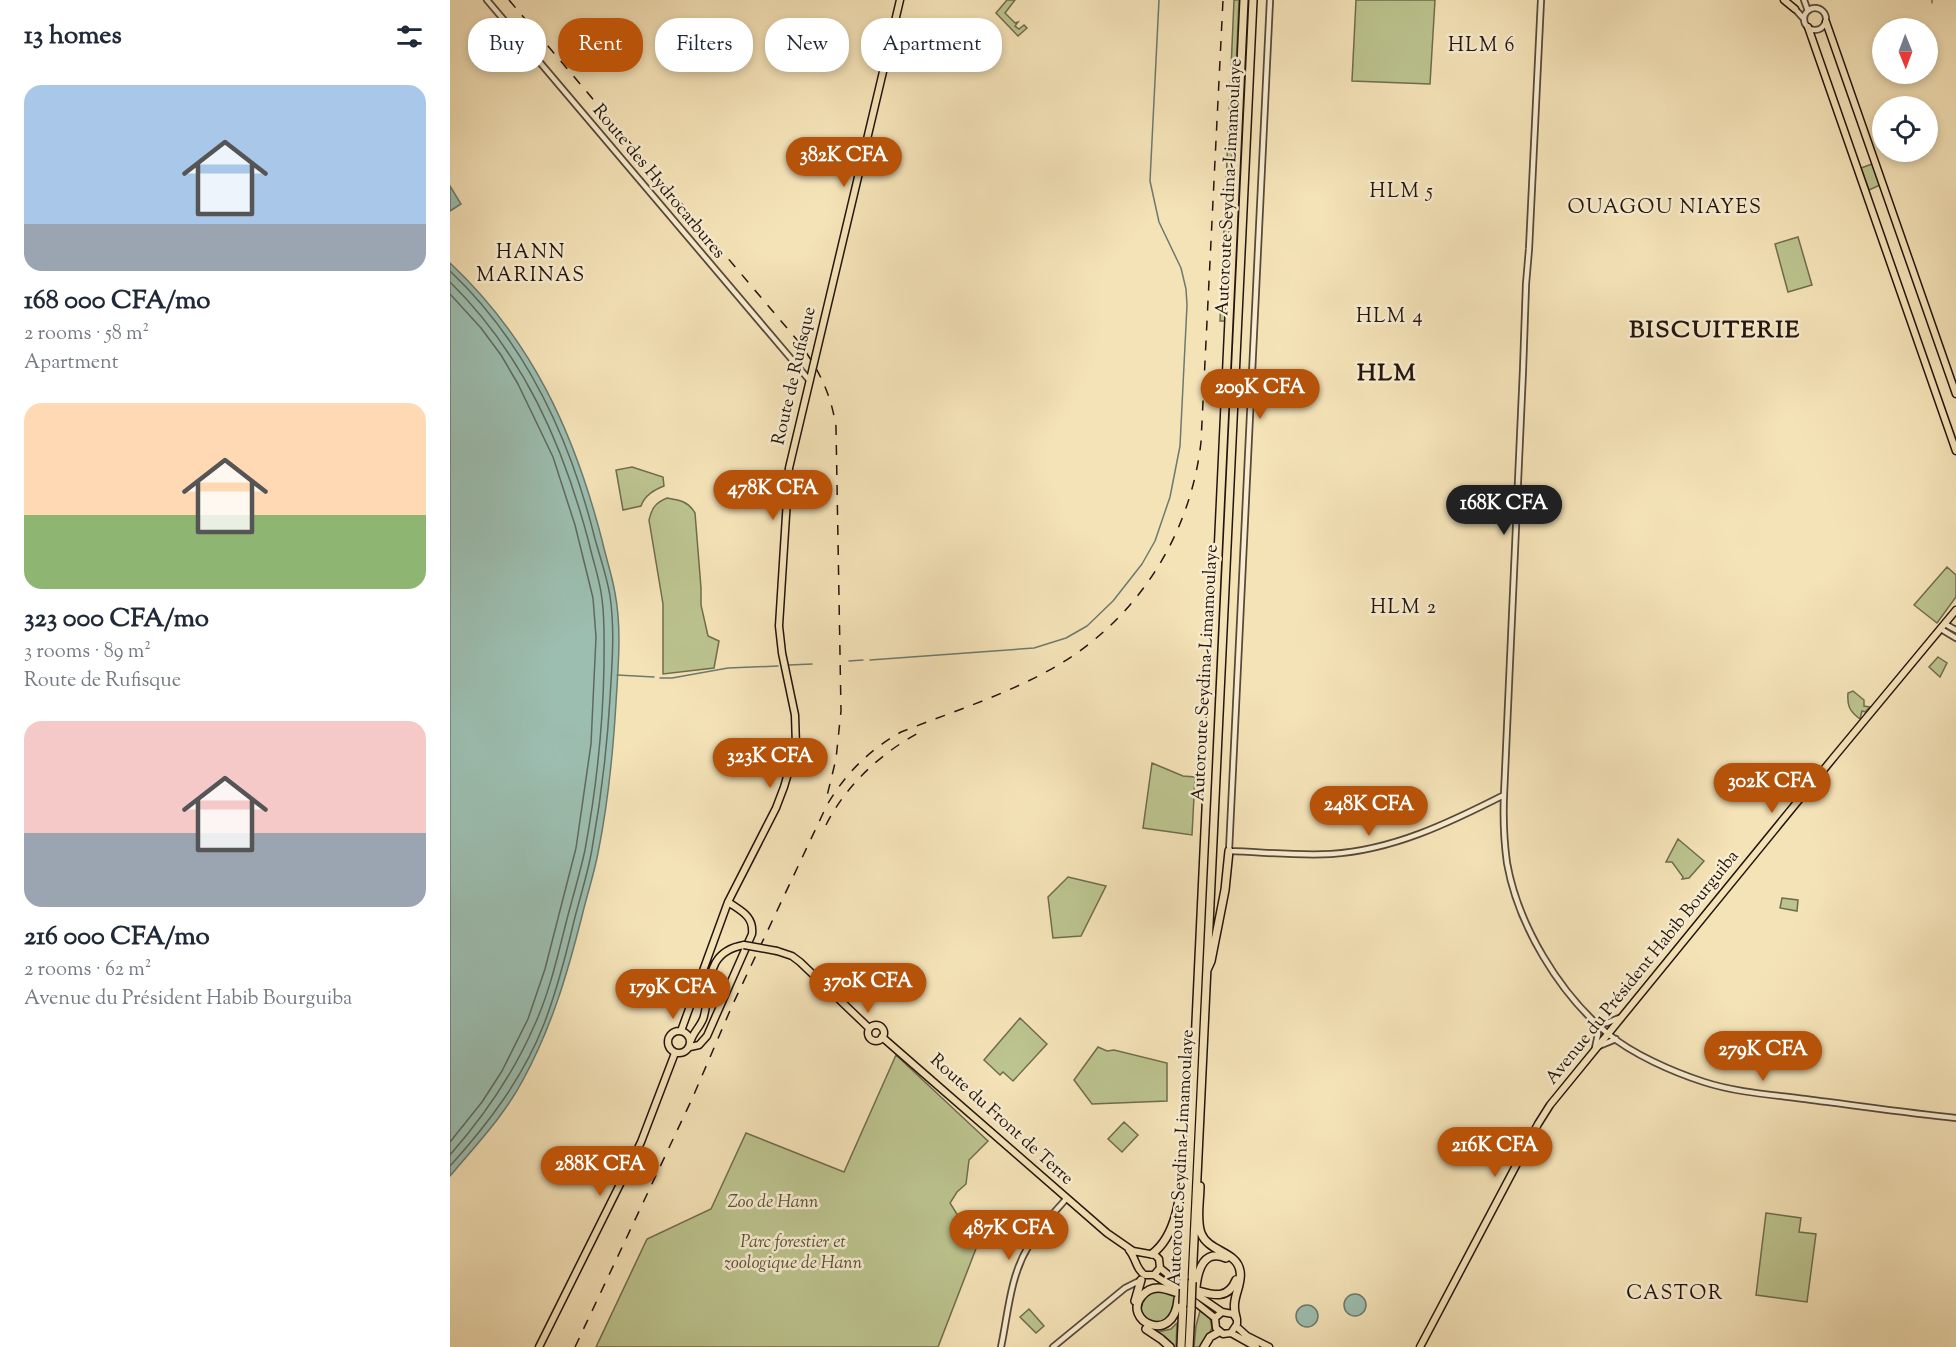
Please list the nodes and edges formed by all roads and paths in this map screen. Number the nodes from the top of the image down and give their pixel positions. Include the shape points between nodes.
1 (486, 0) edge
2 (900, 0) edge
3 (1244, 0) edge
4 (1253, 0) edge
5 (1270, 0) edge
6 (1541, 0) edge
7 (1784, 0) edge
8 (1804, 0) edge
9 (1812, 1) edge
10 (1815, 8) junction
11 (1795, 9) junction
12 (1808, 11) junction
13 (1804, 19) junction
14 (1826, 22) junction
15 (1808, 27) junction
16 (810, 381) junction
17 (1956, 394) edge
18 (1956, 451) edge
19 (1956, 610) edge
20 (1943, 626) junction
21 (1956, 630) edge
22 (1956, 638) edge
23 (1504, 795) junction
24 (1229, 851) junction
25 (728, 902) junction
26 (1205, 975) junction
27 (1624, 1015) junction
28 (1594, 1021) junction
29 (869, 1028) junction
30 (683, 1032) junction
31 (694, 1032) junction
32 (1608, 1034) junction
33 (882, 1037) junction
34 (1617, 1039) junction
35 (690, 1043) junction
36 (1596, 1047) junction
37 (675, 1053) junction
38 (1956, 1118) edge
39 (1190, 1126) junction
40 (1198, 1127) junction
41 (1066, 1198) junction
42 (1127, 1248) junction
43 (1150, 1254) junction
44 (1138, 1266) junction
45 (1160, 1268) junction
46 (1154, 1275) junction
47 (1143, 1278) junction
48 (1187, 1293) junction
49 (1222, 1312) junction
50 (1236, 1317) junction
51 (1215, 1318) junction
52 (1237, 1327) junction
53 (1219, 1332) junction
54 (1231, 1333) junction
55 (539, 1347) edge
56 (1001, 1347) edge
57 (1053, 1347) edge
58 (1170, 1347) edge
59 (1181, 1347) edge
60 (1189, 1347) edge
61 (1204, 1347) edge
62 (1256, 1347) edge
63 (1269, 1347) edge
64 (1420, 1347) edge

1 - 16 street, Route des Hydrocarbures
2 - 16 main road, Route de Rufisque
3 - 39 highway, Autoroute Seydina-Limamoulaye
4 - 26 highway, Autoroute Seydina-Limamoulaye
5 - 24 street
6 - 23 street
7 - 11 main road
8 - 12 street
9 - 10 street
10 - 12 street
10 - 14 street via 1824,12
11 - 12 street
11 - 13 street
12 - 13 street
13 - 15 street
14 - 15 street via 1819,30
14 - 17 main road
15 - 18 main road
16 - 25 main road, Route de Rufisque via 789,468 779,626 795,715 796,746 776,808
19 - 20 main road, Avenue du Président Habib Bourguiba
20 - 21 street
20 - 22 street
20 - 27 main road, Avenue du Président Habib Bourguiba
23 - 24 street via 1436,828 1371,848 1313,854
23 - 28 street via 1508,864 1520,908 1546,960
24 - 26 highway via 1223,902
25 - 30 main road, Route de Rufisque
25 - 35 main road via 747,915 752,934 707,1036 699,1046
26 - 40 highway, Autoroute Seydina-Limamoulaye
27 - 28 street via 1610,1022
27 - 32 main road, Avenue du Président Habib Bourguiba
28 - 32 street
28 - 36 street via 1598,1030
29 - 31 main road, Route du Front de Terre, bridge via 792,956 744,945 727,950 713,965 704,1019
29 - 33 main road, Route du Front de Terre via 871,1039 877,1041
29 - 33 main road, Route du Front de Terre via 881,1026
30 - 31 main road
30 - 35 main road
30 - 37 main road, Route de Rufisque via 674,1032 668,1041
31 - 35 main road, Route du Front de Terre
32 - 34 street
32 - 36 main road, Avenue du Président Habib Bourguiba
33 - 41 main road, Route du Front de Terre
34 - 36 street
34 - 38 street via 1664,1067 1716,1086
35 - 37 main road via 682,1053
36 - 64 main road, Avenue du Président Habib Bourguiba via 1538,1124
37 - 55 main road, Route de Rufisque via 640,1142
39 - 43 highway via 1173,1219 1164,1242
39 - 48 highway, Autoroute Seydina-Limamoulaye, bridge via 1182,1277
40 - 48 highway, Autoroute Seydina-Limamoulaye
40 - 50 highway via 1199,1226 1206,1241 1239,1266
41 - 42 main road, Route du Front de Terre
41 - 56 street via 1027,1247 1019,1265
42 - 43 main road
42 - 44 main road
43 - 44 main road via 1142,1256
43 - 45 main road via 1159,1259
44 - 47 main road
45 - 46 main road
45 - 48 main road
46 - 47 main road
46 - 48 main road
47 - 57 street via 1125,1288
47 - 58 highway via 1134,1306 1136,1316 1141,1325
48 - 48 highway via 1208,1259 1225,1257 1233,1264 1236,1280 1225,1293
48 - 48 highway via 1169,1325 1150,1328 1139,1317 1138,1303 1149,1290 1162,1288
48 - 49 main road
48 - 51 main road
48 - 59 highway, Autoroute Seydina-Limamoulaye
48 - 60 highway, Autoroute Seydina-Limamoulaye, bridge via 1193,1309
49 - 50 main road
49 - 51 main road
50 - 52 main road
51 - 53 main road
52 - 54 main road
52 - 63 main road
53 - 54 main road
53 - 61 highway
54 - 62 main road

